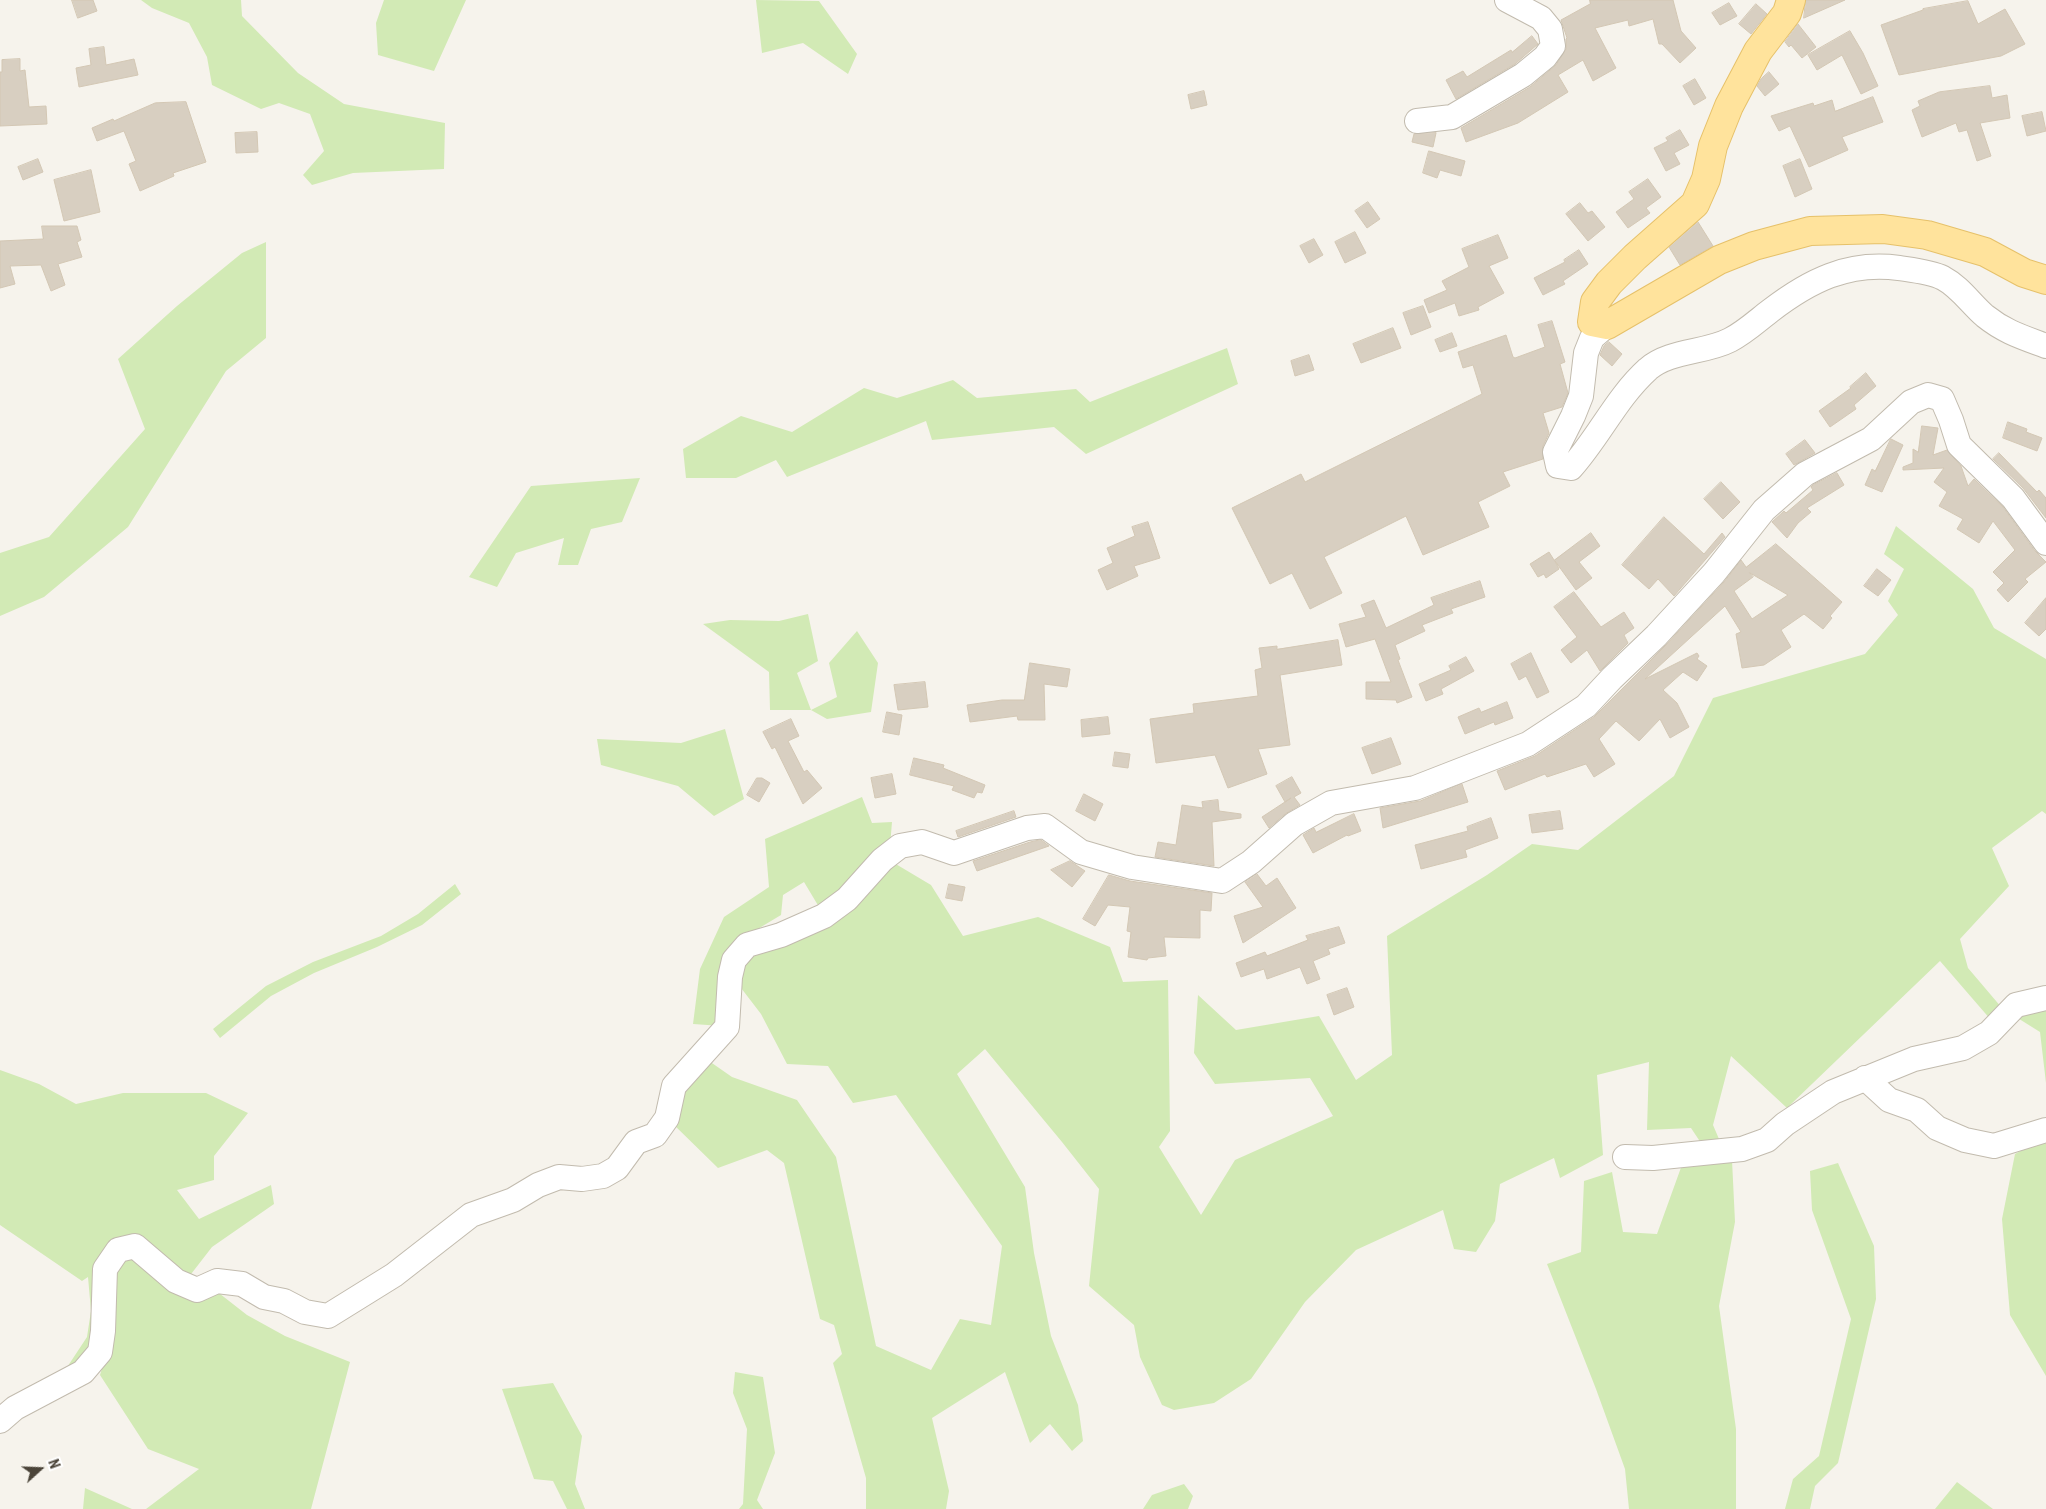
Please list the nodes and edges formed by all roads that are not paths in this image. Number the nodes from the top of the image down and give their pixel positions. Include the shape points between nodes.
1 (1506, 0) edge
2 (1791, 0) edge
3 (1417, 121) dead end
4 (2046, 280) edge
5 (1607, 324) junction
6 (2046, 346) edge
7 (2046, 543) edge
8 (2046, 998) edge
9 (1865, 1078) junction
10 (2046, 1130) edge
11 (1625, 1157) dead end
12 (0, 1421) edge

1 - 3 street via 1541,18 1550,29 1553,46 1546,57 1452,117
2 - 5 main road via 1787,13 1758,51 1728,106 1695,204 1636,257 1595,302 1592,322
4 - 5 main road via 2024,273 1985,252 1927,235 1883,229 1810,231 1754,246 1719,260
5 - 6 street via 1592,338 1586,353 1581,396 1555,452 1558,466 1571,468 1605,420 1649,368 1676,355 1729,341 1802,288 1859,267 1887,267 1943,278 1984,315 2013,335
7 - 12 street via 2013,498 1959,445 1942,399 1928,395 1912,402 1872,439 1805,474 1771,504 1701,587 1586,706 1528,744 1415,788 1331,803 1294,824 1251,862 1222,881 1132,867 1081,852 1045,826 1027,828 954,854 922,842 900,846 882,860 847,899 824,916 781,935 747,945 734,960 727,1027 674,1086 668,1118 655,1135 636,1142 617,1168 603,1176 582,1179 558,1177 512,1200 471,1215 394,1276 328,1316 305,1312 284,1301 264,1297 242,1284 217,1281 197,1290 176,1281 136,1246 118,1250 105,1269 100,1352 83,1372 14,1408
8 - 9 street via 2016,1006 1989,1034 1963,1048 1914,1058
9 - 10 street via 1889,1100 1917,1110 1937,1128 1965,1140 1994,1146
9 - 11 street via 1833,1092 1767,1140 1742,1149 1653,1158

